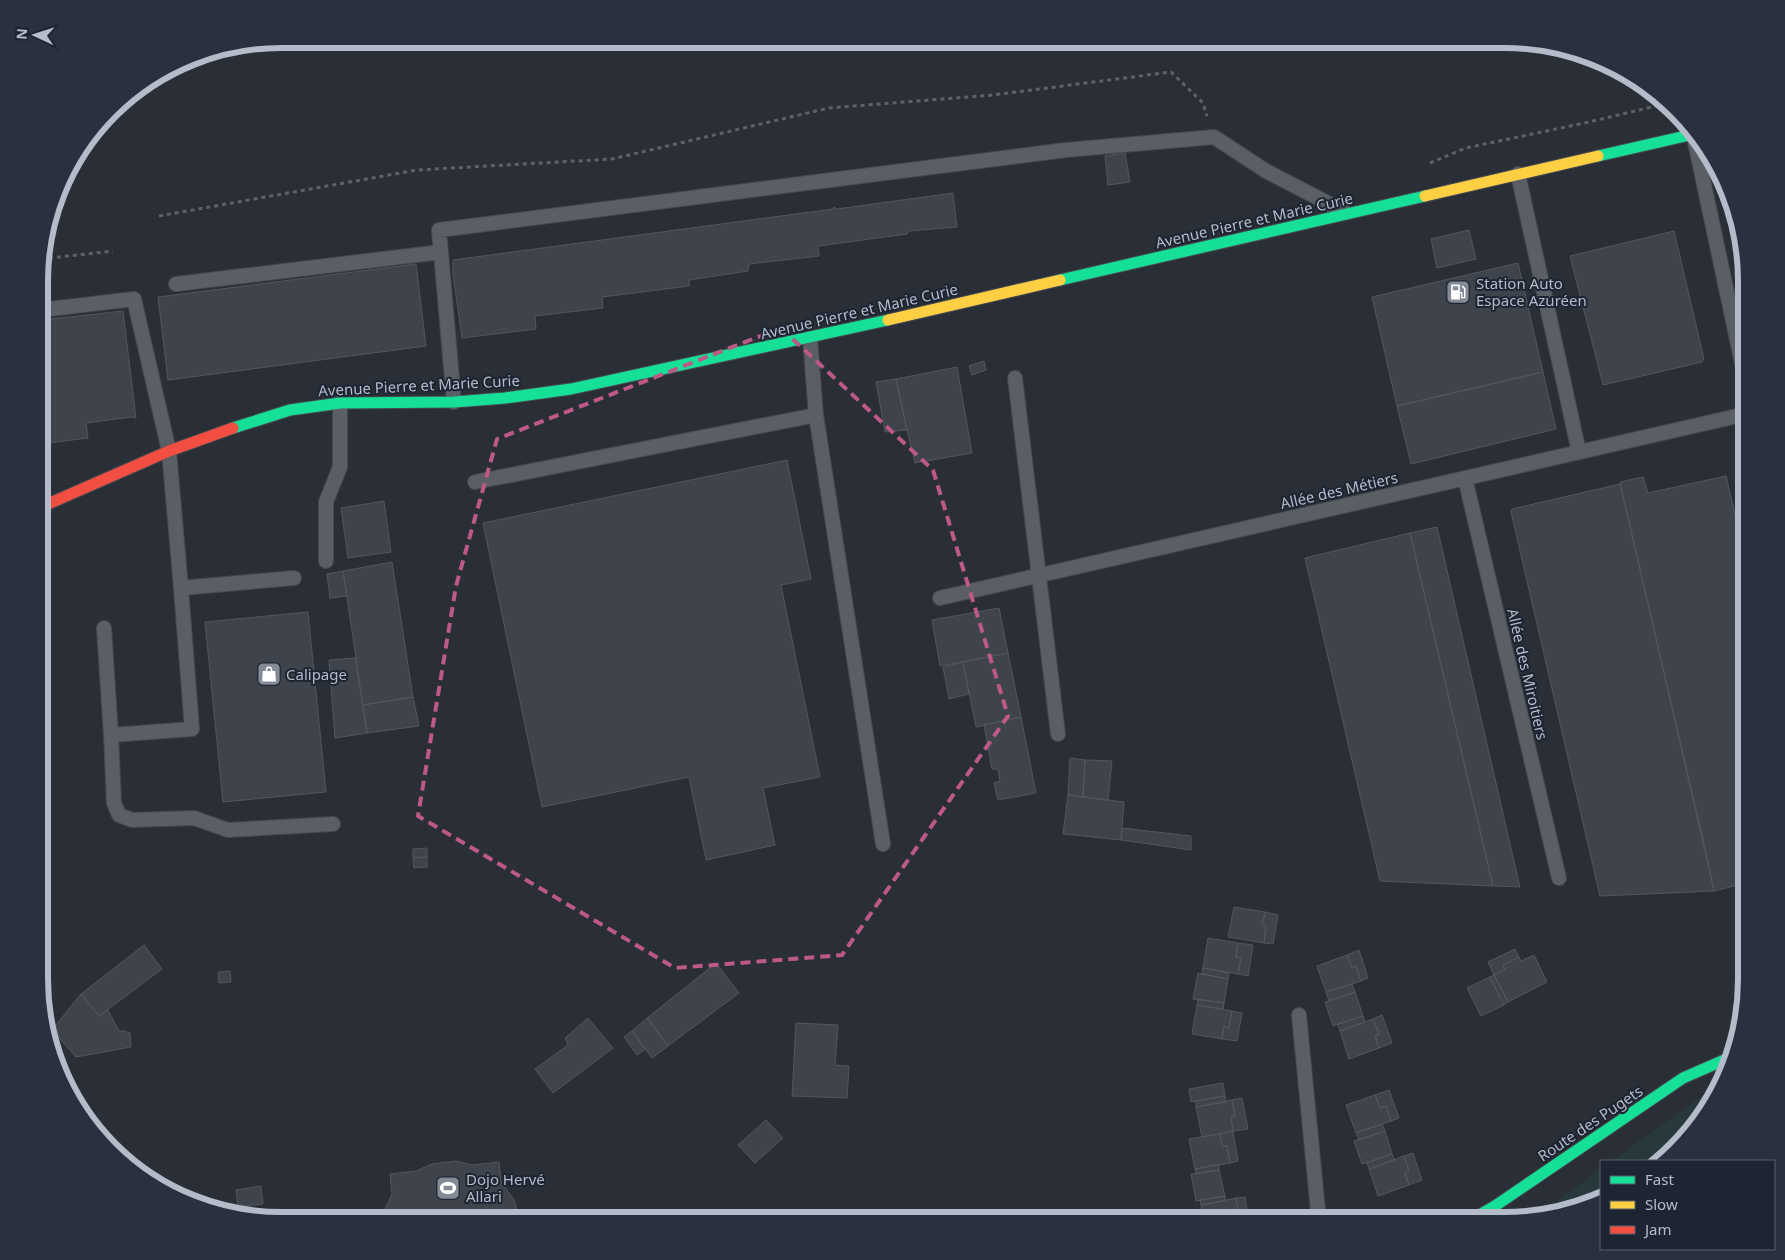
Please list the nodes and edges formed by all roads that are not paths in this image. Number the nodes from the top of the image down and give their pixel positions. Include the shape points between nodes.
1 (1687, 136) edge
2 (1696, 149) edge
3 (1518, 174) junction
4 (1347, 213) junction
5 (441, 252) junction
6 (176, 284) dead end
7 (48, 309) edge
8 (810, 338) junction
9 (1738, 344) edge
10 (1014, 378) dead end
11 (454, 402) junction
12 (340, 403) junction
13 (816, 415) junction
14 (1738, 416) edge
15 (169, 451) junction
16 (1579, 452) junction
17 (1465, 478) junction
18 (475, 482) dead end
19 (48, 504) edge
20 (326, 562) dead end
21 (1038, 576) junction
22 (294, 578) dead end
23 (181, 588) junction
24 (940, 598) dead end
25 (104, 628) dead end
26 (1058, 734) dead end
27 (111, 735) junction
28 (333, 824) dead end
29 (883, 844) dead end
30 (1559, 878) dead end
31 (1299, 1015) dead end
32 (1723, 1061) edge
33 (1318, 1212) edge
34 (1485, 1212) edge

1 - 3 main road, Avenue Pierre et Marie Curie
2 - 9 lane
3 - 4 main road, Avenue Pierre et Marie Curie
3 - 16 lane
4 - 5 lane via 1266,171 1214,137 1066,150 439,230
4 - 8 main road, Avenue Pierre et Marie Curie
5 - 6 lane
5 - 11 lane
7 - 15 lane via 134,299
8 - 11 main road, Avenue Pierre et Marie Curie via 571,389
8 - 13 lane
10 - 21 lane
11 - 12 main road, Avenue Pierre et Marie Curie
12 - 15 main road, Avenue Pierre et Marie Curie via 290,410
12 - 20 lane via 340,467 326,502
13 - 18 lane
13 - 29 lane
14 - 16 lane, Allée des Métiers
15 - 19 main road, Avenue Pierre et Marie Curie
15 - 23 lane
16 - 17 lane, Allée des Métiers
17 - 21 lane, Allée des Métiers
17 - 30 lane, Allée des Miroitiers
21 - 24 lane, Allée des Métiers
21 - 26 lane
22 - 23 lane
23 - 27 lane via 192,729
25 - 27 lane
27 - 28 lane via 114,803 119,816 132,820 194,818 228,830
31 - 33 lane
32 - 34 main road, Route des Pugets via 1683,1078

